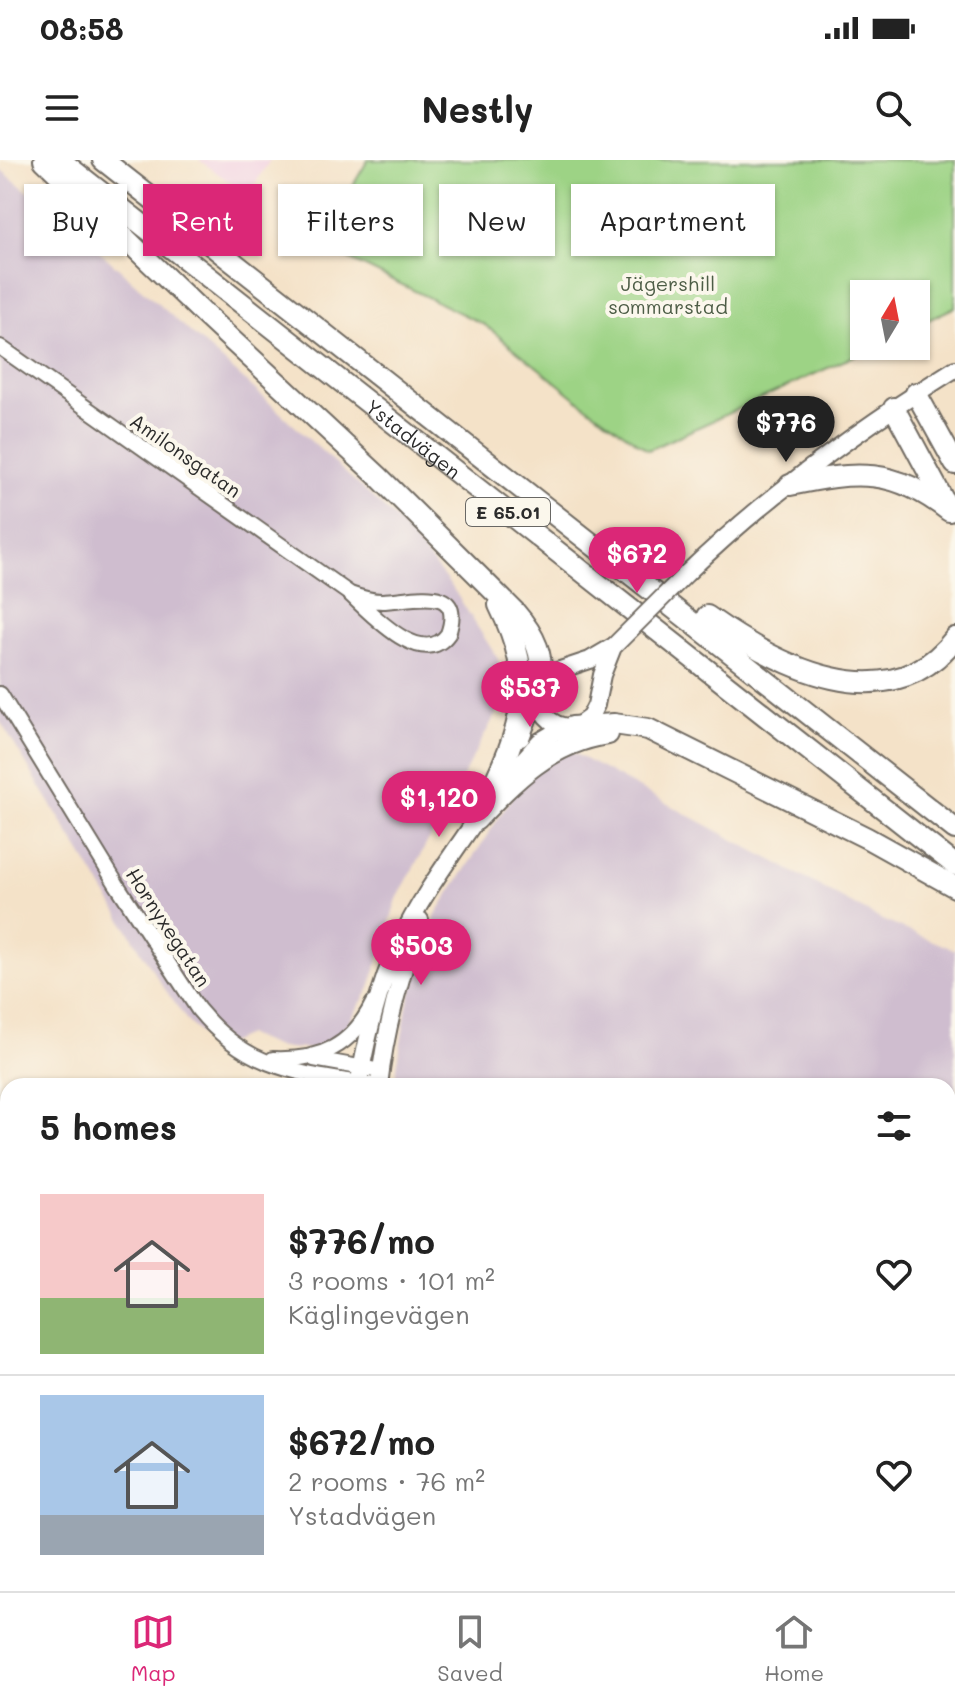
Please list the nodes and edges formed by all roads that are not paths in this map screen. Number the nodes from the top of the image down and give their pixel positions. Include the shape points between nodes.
1 (44, 160) edge
2 (60, 160) edge
3 (103, 160) edge
4 (0, 347) edge
5 (955, 369) edge
6 (916, 393) junction
7 (894, 408) junction
8 (955, 464) edge
9 (790, 485) junction
10 (952, 517) edge
11 (571, 526) junction
12 (489, 588) junction
13 (350, 594) junction
14 (955, 638) edge
15 (614, 646) junction
16 (540, 688) junction
17 (0, 694) edge
18 (571, 727) junction
19 (697, 755) junction
20 (504, 778) junction
21 (476, 820) junction
22 (955, 829) edge
23 (955, 865) edge
24 (434, 881) junction
25 (955, 887) edge
26 (382, 985) junction
27 (252, 1057) junction
28 (306, 1057) junction
29 (352, 1078) edge
30 (358, 1078) edge
31 (360, 1078) edge
32 (380, 1078) edge

1 - 12 highway
2 - 23 highway, Ystadvägen / E 65.01
3 - 11 highway, Ystadvägen / E 65.01
4 - 13 street, Amilonsgatan
5 - 6 main road
6 - 7 main road
6 - 8 highway
7 - 9 main road
7 - 10 highway
9 - 10 highway via 834,475 874,475 914,487
9 - 15 main road, bridge via 722,539
11 - 14 highway via 606,542 734,635 808,673 861,682 895,678 927,665
11 - 22 highway, Ystadvägen / E 65.01
12 - 16 highway via 537,643
12 - 21 highway via 515,640 522,697 509,749
13 - 13 street, Amilonsgatan via 412,644 435,646 448,634 450,614 438,598 376,601
15 - 16 main road via 552,674
15 - 18 main road via 593,711 585,722
16 - 18 main road via 538,702 546,718
16 - 20 main road
17 - 27 street, Hornyxegatan via 198,1009 225,1039
18 - 19 highway via 635,726
18 - 20 main road via 540,741
19 - 21 highway via 638,735 578,741 540,759
19 - 25 highway
20 - 21 main road
21 - 24 main road
24 - 26 main road via 398,944
24 - 32 main road via 411,947
26 - 28 street via 367,1016 339,1047
26 - 31 main road
27 - 28 street
27 - 29 street, Hornyxegatan via 292,1070
28 - 30 street, Hornyxegatan

